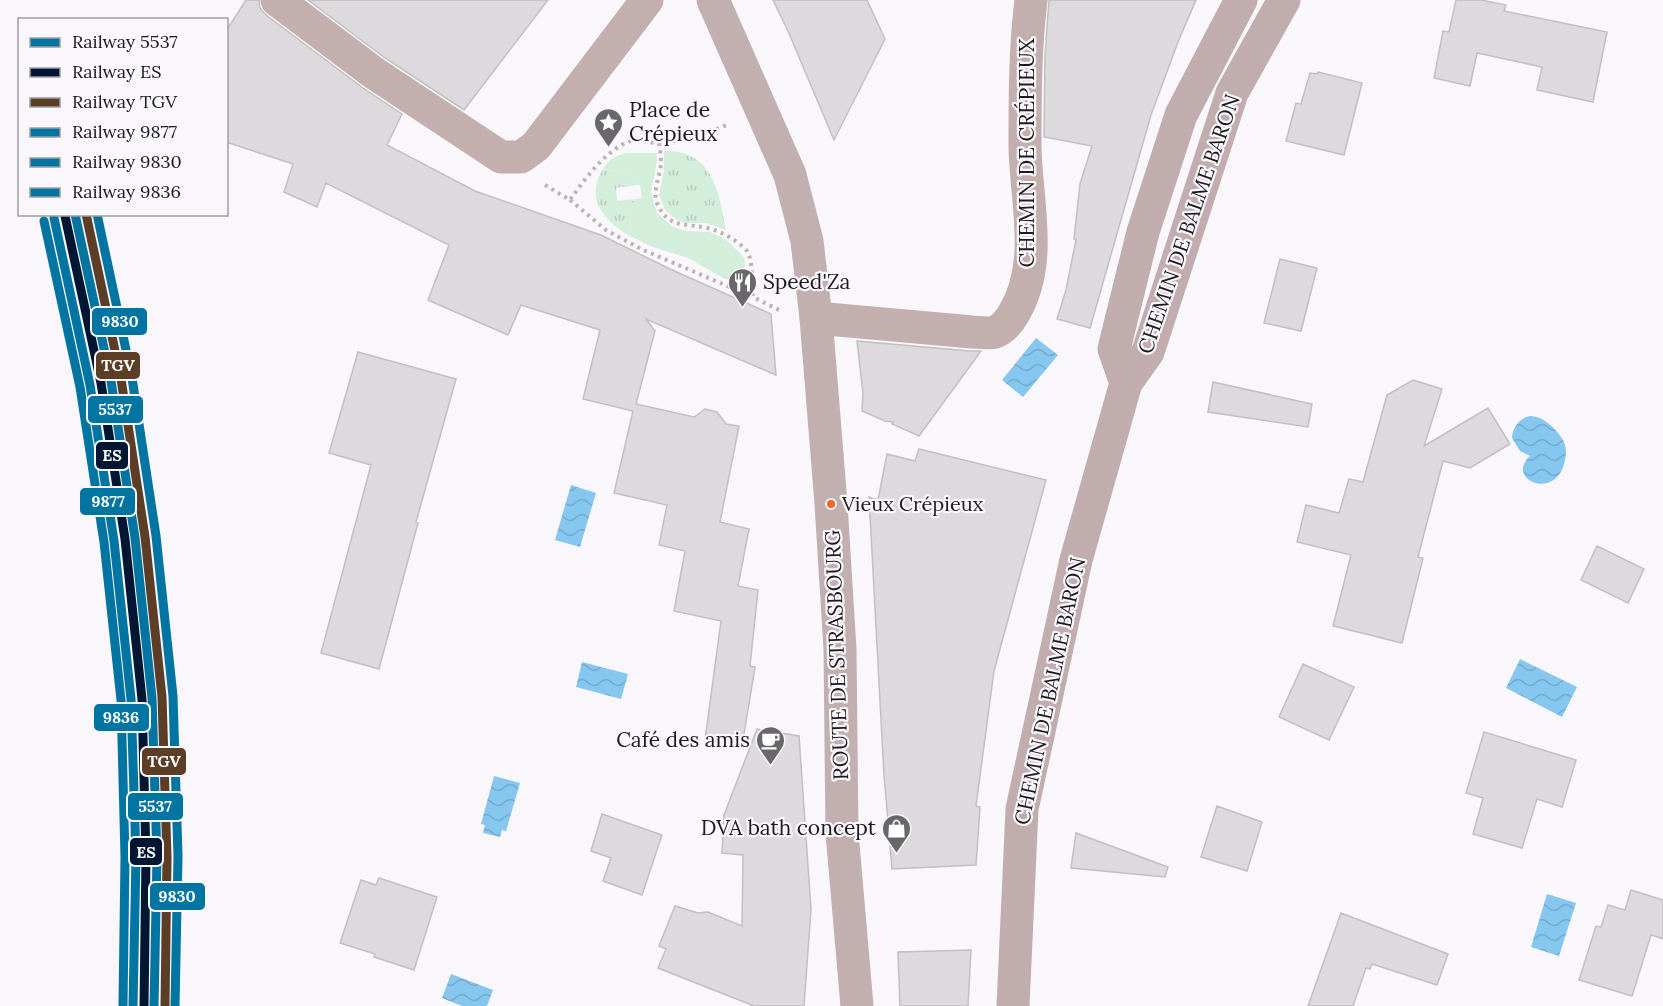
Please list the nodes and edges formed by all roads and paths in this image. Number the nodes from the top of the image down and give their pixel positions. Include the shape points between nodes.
1 (277, 0) edge
2 (647, 0) edge
3 (713, 0) edge
4 (1031, 0) edge
5 (1241, 0) edge
6 (1284, 0) edge
7 (731, 124) dead end
8 (659, 143) junction
9 (501, 157) junction
10 (570, 200) junction
11 (753, 297) junction
12 (780, 311) dead end
13 (816, 318) junction
14 (1126, 383) junction
15 (857, 1006) edge
16 (1013, 1006) edge

1 - 9 street via 374,73
2 - 9 street via 536,146 521,157
3 - 13 main road, ROUTE DE STRASBOURG via 790,175 807,241
4 - 13 street, CHEMIN DE CRÉPIEUX via 1025,148 1032,230 1029,270 1021,301 1010,321 994,332 972,332
5 - 14 street, CHEMIN DE BALME BARON via 1181,115 1143,232 1114,349
6 - 14 street, CHEMIN DE BALME BARON via 1232,93 1148,352
7 - 8 path via 699,136
8 - 10 path via 626,143 585,178
8 - 11 path via 656,200 662,212 680,225 719,232 747,251
9 - 10 path
10 - 11 path via 606,230 632,244
11 - 12 path
13 - 15 main road, ROUTE DE STRASBOURG via 834,548 842,833
14 - 16 street, CHEMIN DE BALME BARON via 1076,560 1022,808

